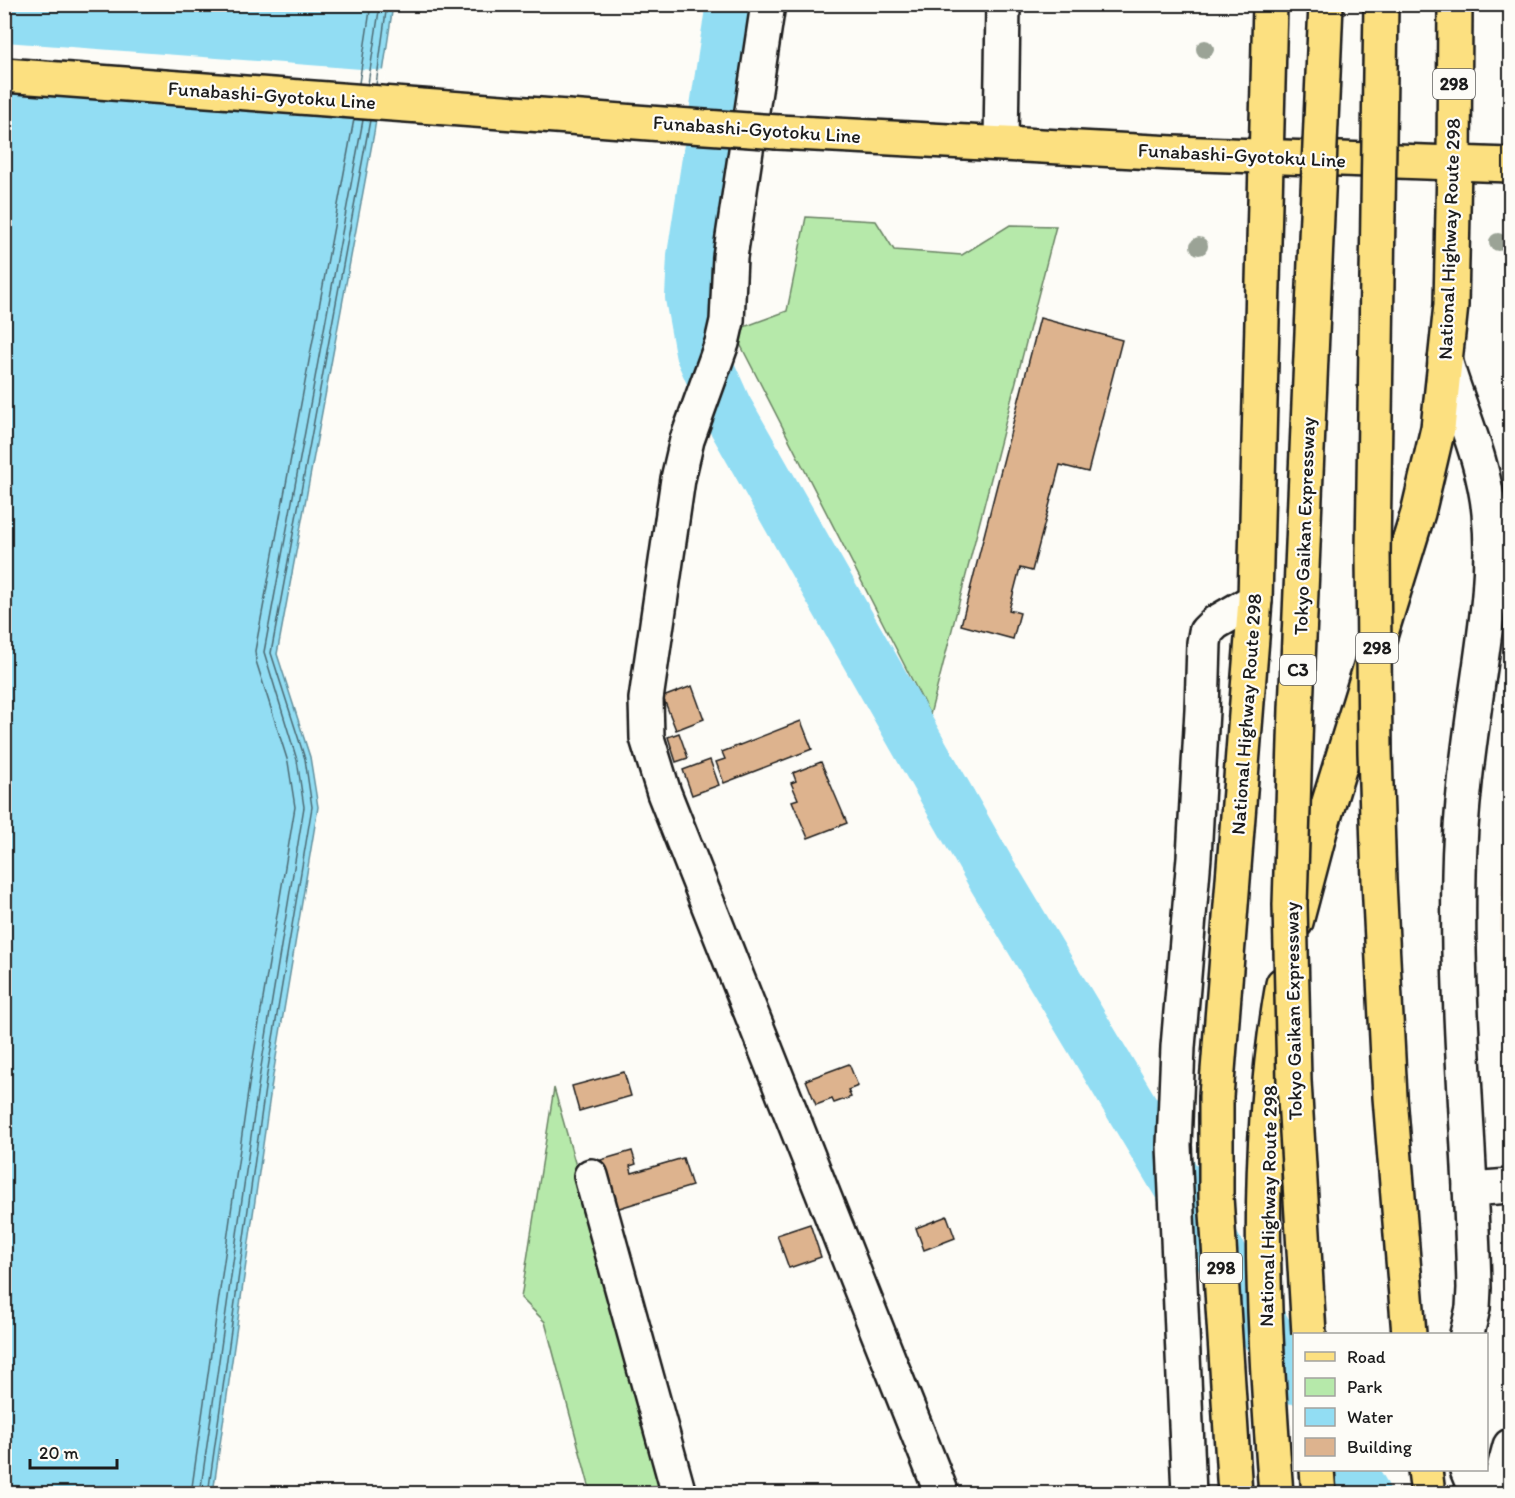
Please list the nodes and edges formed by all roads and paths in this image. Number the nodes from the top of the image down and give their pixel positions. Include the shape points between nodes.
1 (768, 4) edge
2 (1003, 4) edge
3 (1326, 4) edge
4 (1381, 4) edge
5 (1455, 4) edge
6 (1268, 9) edge
7 (4, 75) edge
8 (1001, 143) junction
9 (1267, 157) junction
10 (1454, 164) junction
11 (1510, 165) edge
12 (1445, 360) junction
13 (1255, 600) junction
14 (591, 1176) dead end
15 (1510, 1186) edge
16 (1470, 1189) junction
17 (1309, 1333) edge
18 (1409, 1333) edge
19 (1467, 1333) edge
20 (1510, 1446) edge
21 (1317, 1471) edge
22 (1425, 1471) edge
23 (1467, 1471) edge
24 (679, 1494) edge
25 (942, 1494) edge
26 (1189, 1494) edge
27 (1235, 1494) edge
28 (1276, 1494) edge
29 (1319, 1494) edge
30 (1428, 1494) edge
31 (1477, 1494) edge
32 (1497, 1494) edge

1 - 25 street via 730,257 727,321 678,479 646,699 647,738
2 - 8 street
3 - 17 main road, Tokyo Gaikan Expressway / C3, bridge via 1290,905 1294,1081
4 - 18 main road, bridge via 1373,553 1375,752 1390,1097
5 - 10 main road, National Highway Route 298 / 298
6 - 9 main road, National Highway Route 298 / 298
7 - 8 main road, Funabashi-Gyotoku Line, bridge via 778,132
8 - 9 main road, Funabashi-Gyotoku Line
9 - 10 main road, Funabashi-Gyotoku Line
9 - 13 main road, National Highway Route 298 / 298
10 - 11 main road, Funabashi-Gyotoku Line
10 - 12 main road, National Highway Route 298 / 298 via 1451,305
12 - 16 street via 1483,475 1491,540 1490,597 1459,849 1458,930
12 - 28 main road, National Highway Route 298 / 298 via 1438,428 1418,513 1320,831 1280,1001 1265,1126 1264,1260
13 - 26 street via 1215,623 1206,632 1203,644 1201,733 1174,1145
13 - 27 main road, National Highway Route 298 / 298 via 1219,1041 1215,1138
14 - 24 street
15 - 16 street
16 - 19 street via 1474,1288
20 - 32 street
21 - 29 main road
22 - 30 main road
23 - 31 street

